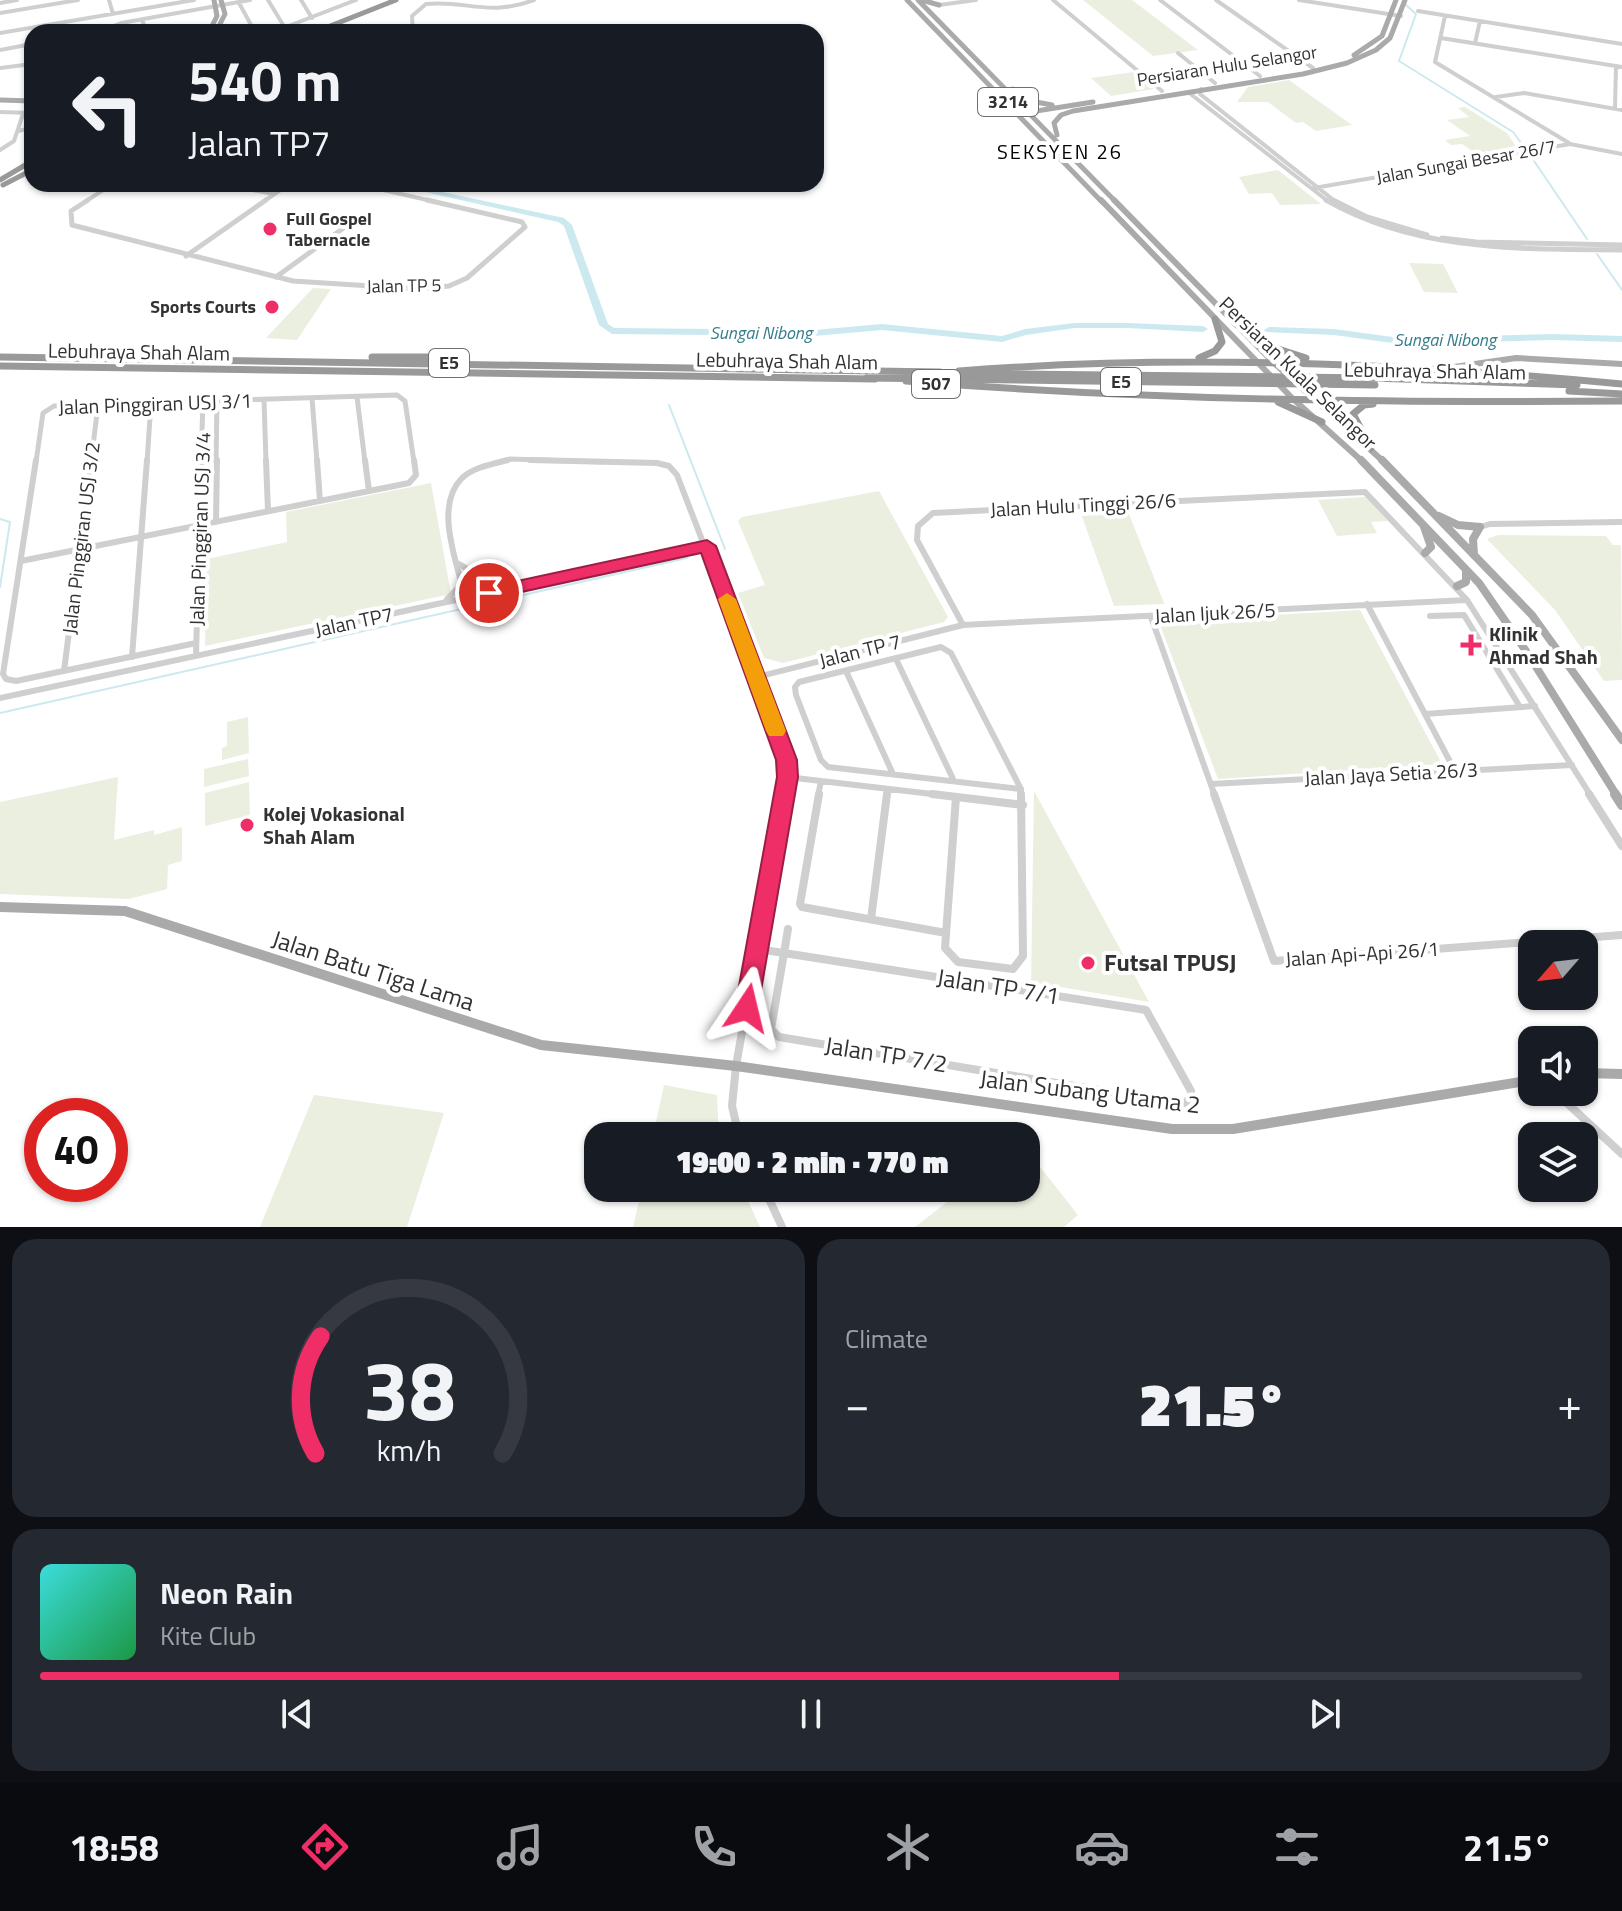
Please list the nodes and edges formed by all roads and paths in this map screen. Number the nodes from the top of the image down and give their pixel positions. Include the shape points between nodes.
1 (17, 0) edge
2 (78, 0) edge
3 (109, 0) edge
4 (138, 0) edge
5 (194, 0) edge
6 (214, 0) edge
7 (250, 0) edge
8 (268, 0) edge
9 (301, 0) edge
10 (332, 0) edge
11 (356, 0) edge
12 (396, 0) edge
13 (404, 0) edge
14 (437, 0) edge
15 (450, 0) edge
16 (534, 0) edge
17 (907, 0) edge
18 (920, 0) edge
19 (976, 0) edge
20 (1053, 0) edge
21 (1160, 0) edge
22 (1216, 0) edge
23 (1299, 0) edge
24 (1396, 0) edge
25 (1405, 0) edge
26 (169, 2) edge
27 (0, 3) edge
28 (239, 3) junction
29 (220, 4) edge
30 (426, 4) junction
31 (50, 5) junction
32 (939, 5) junction
33 (337, 7) junction
34 (141, 9) junction
35 (20, 10) junction
36 (1418, 11) dead end
37 (930, 12) junction
38 (0, 13) edge
39 (113, 14) junction
40 (173, 14) junction
41 (1392, 15) junction
42 (1401, 16) junction
43 (1445, 16) junction
44 (312, 18) junction
45 (84, 19) junction
46 (142, 20) junction
47 (1480, 21) junction
48 (54, 24) joint
49 (117, 24) edge
50 (145, 24) edge
51 (177, 24) edge
52 (214, 24) edge
53 (221, 24) edge
54 (251, 24) edge
55 (283, 24) edge
56 (296, 24) edge
57 (335, 24) edge
58 (344, 24) edge
59 (412, 24) edge
60 (24, 29) joint
61 (0, 33) edge
62 (1441, 38) junction
63 (1475, 43) junction
64 (1622, 44) edge
65 (24, 45) edge
66 (0, 50) edge
67 (1178, 53) dead end
68 (24, 65) edge
69 (1616, 66) junction
70 (1622, 67) edge
71 (0, 68) edge
72 (1313, 68) junction
73 (987, 69) junction
74 (1260, 76) junction
75 (1215, 83) junction
76 (1201, 89) junction
77 (1162, 91) junction
78 (1185, 92) junction
79 (1495, 97) junction
80 (0, 102) edge
81 (24, 103) edge
82 (1074, 108) junction
83 (1615, 108) junction
84 (1622, 110) edge
85 (0, 112) edge
86 (1030, 112) junction
87 (23, 114) joint
88 (24, 130) edge
89 (18, 131) junction
90 (1059, 141) junction
91 (1570, 144) junction
92 (0, 150) edge
93 (1622, 154) edge
94 (24, 166) edge
95 (24, 175) edge
96 (0, 180) edge
97 (1316, 188) junction
98 (0, 189) edge
99 (1309, 189) junction
100 (98, 192) edge
101 (256, 192) edge
102 (274, 192) edge
103 (392, 192) edge
104 (268, 195) junction
105 (1109, 205) junction
106 (349, 224) dead end
107 (1396, 229) junction
108 (1622, 248) edge
109 (196, 249) junction
110 (174, 253) junction
111 (186, 256) junction
112 (198, 259) junction
113 (276, 277) junction
114 (1215, 319) junction
115 (1235, 323) junction
116 (0, 357) edge
117 (1196, 359) junction
118 (1256, 362) junction
119 (1273, 362) junction
120 (1354, 362) junction
121 (1337, 363) junction
122 (1622, 364) edge
123 (0, 366) edge
124 (1454, 367) junction
125 (935, 373) junction
126 (867, 378) junction
127 (1374, 382) junction
128 (1622, 386) edge
129 (1622, 394) edge
130 (357, 397) junction
131 (312, 398) junction
132 (1217, 398) junction
133 (1292, 398) junction
134 (1311, 398) junction
135 (264, 400) junction
136 (203, 401) junction
137 (217, 401) junction
138 (1408, 401) junction
139 (1622, 401) edge
140 (151, 403) junction
141 (98, 405) junction
142 (1322, 422) junction
143 (1371, 448) junction
144 (369, 491) junction
145 (320, 501) junction
146 (268, 511) junction
147 (1433, 513) junction
148 (1420, 519) junction
149 (216, 522) junction
150 (1622, 522) edge
151 (200, 525) junction
152 (1480, 527) junction
153 (141, 537) junction
154 (80, 549) junction
155 (709, 552) junction
156 (1425, 553) junction
157 (1474, 555) junction
158 (21, 561) junction
159 (459, 564) junction
160 (1463, 564) junction
161 (462, 584) junction
162 (1457, 586) junction
163 (514, 588) junction
164 (465, 598) junction
165 (1467, 600) junction
166 (440, 603) junction
167 (1367, 604) junction
168 (1430, 616) dead end
169 (1151, 617) junction
170 (963, 625) junction
171 (196, 643) junction
172 (864, 651) junction
173 (196, 656) junction
174 (132, 657) junction
175 (896, 659) junction
176 (871, 665) junction
177 (64, 671) junction
178 (846, 671) junction
179 (757, 677) junction
180 (0, 698) edge
181 (1535, 706) junction
182 (1520, 707) junction
183 (1425, 714) junction
184 (1622, 740) edge
185 (1572, 765) junction
186 (1455, 771) junction
187 (893, 774) junction
188 (787, 777) junction
189 (821, 781) junction
190 (954, 781) junction
191 (1211, 784) junction
192 (888, 789) junction
193 (1021, 789) junction
194 (956, 797) junction
195 (1023, 805) junction
196 (1622, 805) edge
197 (1609, 825) junction
198 (1622, 836) edge
199 (1622, 846) edge
200 (0, 907) edge
201 (871, 919) junction
202 (788, 929) dead end
203 (946, 933) junction
204 (1622, 935) edge
205 (757, 949) junction
206 (784, 953) junction
207 (736, 1066) junction
208 (1598, 1073) edge
209 (1622, 1074) edge
210 (1518, 1082) edge
211 (1191, 1091) joint
212 (1570, 1106) edge
213 (736, 1122) edge
214 (1622, 1154) edge
215 (770, 1202) edge
216 (782, 1227) edge

1 - 27 street
2 - 31 street
2 - 45 street
3 - 39 street
4 - 34 street
5 - 26 street
6 - 29 main road
7 - 28 street
8 - 55 street
9 - 44 street
10 - 33 street
11 - 33 street
12 - 57 highway
13 - 58 highway
14 - 30 street
15 - 16 street via 487,9
15 - 30 street
17 - 105 main road, Persiaran Kuala Selangor / 3214
18 - 32 main road
18 - 37 main road, Persiaran Kuala Selangor / 3214
19 - 32 street
20 - 77 street
21 - 74 street
22 - 72 street
23 - 41 street
24 - 41 main road, Persiaran Hulu Selangor
25 - 42 main road, Persiaran Hulu Selangor
26 - 34 street
28 - 29 street
28 - 54 street
29 - 40 street
29 - 52 main road
29 - 53 main road
30 - 59 street via 412,16
31 - 35 street
31 - 48 street
32 - 37 main road
33 - 44 street
34 - 39 street
35 - 38 street
35 - 60 street
36 - 43 street
37 - 73 main road, Persiaran Kuala Selangor / 3214
39 - 45 street
40 - 46 street
40 - 51 street
41 - 42 street
41 - 72 main road, Persiaran Hulu Selangor via 1382,36 1368,48
42 - 76 main road, Persiaran Hulu Selangor via 1390,38 1358,59 1303,74
43 - 47 street
43 - 62 street
44 - 56 street
45 - 48 street
46 - 49 street
46 - 50 street
47 - 63 street
47 - 64 street
60 - 61 street
62 - 63 street
62 - 79 street via 1435,62
63 - 69 street
65 - 66 street
67 - 75 street
68 - 71 street
69 - 70 street
69 - 83 street
72 - 74 main road, Persiaran Hulu Selangor
73 - 82 main road via 1036,102
73 - 86 main road, Persiaran Kuala Selangor / 3214
74 - 75 main road, Persiaran Hulu Selangor
75 - 77 main road, Persiaran Hulu Selangor
76 - 78 main road, Persiaran Hulu Selangor
76 - 97 street via 1200,94
77 - 82 main road, Persiaran Hulu Selangor
78 - 82 main road, Persiaran Hulu Selangor
78 - 99 street
79 - 83 street via 1524,93
79 - 91 street
80 - 81 main road
82 - 86 main road, Persiaran Hulu Selangor
82 - 90 main road via 1054,123
83 - 84 street
85 - 87 street
86 - 90 main road, Persiaran Kuala Selangor / 3214
86 - 105 main road via 1028,117
87 - 89 street
88 - 89 street
89 - 92 street
90 - 115 main road, Persiaran Kuala Selangor / 3214
91 - 93 street, Jalan Sungai Besar 26/7
91 - 97 street, Jalan Sungai Besar 26/7
94 - 96 highway
95 - 98 highway
97 - 99 street, Jalan Sungai Besar 26/7
97 - 107 street
99 - 107 street via 1358,218
100 - 110 street, Jalan TP 5 via 71,211 72,225
101 - 104 street
102 - 104 street
103 - 113 street, Jalan TP 5 via 522,222 525,227 475,272 440,288 318,284
104 - 109 street
105 - 114 main road, Persiaran Kuala Selangor / 3214
106 - 113 street
107 - 108 street via 1486,247
109 - 110 street
109 - 111 street
109 - 112 street
110 - 111 street, Jalan TP 5
111 - 112 street, Jalan TP 5
112 - 113 street, Jalan TP 5
114 - 117 highway via 1219,347
114 - 118 main road, Persiaran Kuala Selangor / 3214
115 - 119 main road, Persiaran Kuala Selangor / 3214
115 - 121 highway via 1285,353
116 - 125 highway, Lebuhraya Shah Alam / E5
117 - 118 highway, 507
117 - 125 highway, 507
118 - 119 highway, 507
118 - 133 main road, Persiaran Kuala Selangor / 3214
119 - 121 highway, 507
119 - 134 main road, Persiaran Kuala Selangor / 3214
120 - 121 highway, 507
120 - 124 highway, 507
120 - 138 highway via 1306,372 1327,394
122 - 124 main road via 1516,358
123 - 126 highway, Lebuhraya Shah Alam / E5
124 - 128 highway, 507
125 - 127 highway, Lebuhraya Shah Alam / E5, bridge
126 - 127 highway, Lebuhraya Shah Alam / E5, bridge
126 - 132 highway, 507 via 1069,394
127 - 128 highway, Lebuhraya Shah Alam / E5
127 - 129 highway, Lebuhraya Shah Alam / E5
130 - 131 street, Jalan Pinggiran USJ 3/1
130 - 144 street
130 - 144 street, Jalan Pinggiran USJ 3/1 via 397,395 405,401 416,475 409,483
131 - 135 street, Jalan Pinggiran USJ 3/1
131 - 145 street
132 - 133 highway, 507
132 - 142 highway via 1279,402
133 - 134 highway, 507
133 - 142 main road, Persiaran Kuala Selangor / 3214
134 - 138 highway, 507
134 - 143 main road, Persiaran Kuala Selangor / 3214
135 - 137 street, Jalan Pinggiran USJ 3/1
135 - 146 street
136 - 137 street, Jalan Pinggiran USJ 3/1
136 - 140 street, Jalan Pinggiran USJ 3/1
136 - 151 street, Jalan Pinggiran USJ 3/4
137 - 149 street, Jalan Pinggiran USJ 3/4
138 - 139 highway, 507
138 - 143 highway via 1357,408 1355,421
140 - 141 street, Jalan Pinggiran USJ 3/1
140 - 153 street
141 - 154 street, Jalan Pinggiran USJ 3/2
141 - 158 street, Jalan Pinggiran USJ 3/1 via 54,406 43,413
142 - 148 main road, Persiaran Kuala Selangor
143 - 147 main road, Persiaran Kuala Selangor
144 - 145 street
145 - 146 street
146 - 149 street
147 - 152 main road via 1458,525
147 - 157 main road, Persiaran Kuala Selangor
148 - 156 main road via 1430,540
148 - 160 main road, Persiaran Kuala Selangor
149 - 151 street
150 - 152 street
151 - 153 street
151 - 171 street, Jalan Pinggiran USJ 3/4
152 - 157 main road via 1473,539
153 - 154 street
153 - 174 street
154 - 158 street
154 - 177 street, Jalan Pinggiran USJ 3/2
155 - 159 street via 669,466 510,459 471,470 456,483 447,504
155 - 163 street, Jalan TP7
155 - 179 street
156 - 162 street
156 - 170 street, Jalan Hulu Tinggi 26/6 via 1365,492 933,513 918,526 917,540
157 - 184 main road, Persiaran Kuala Selangor via 1532,615
158 - 177 street, Jalan Pinggiran USJ 3/1 via 3,674 16,681
159 - 161 street
159 - 163 street
160 - 162 main road via 1468,575
160 - 196 main road, Persiaran Kuala Selangor via 1528,654
161 - 164 street
161 - 166 street
162 - 165 street
163 - 164 street, Jalan TP7
164 - 166 street, Jalan TP7
165 - 167 street, Jalan Ijuk 26/5
165 - 181 street
166 - 173 street, Jalan TP7
167 - 169 street, Jalan Ijuk 26/5
167 - 183 street
168 - 182 street via 1464,615
169 - 170 street, Jalan Ijuk 26/5
169 - 191 street, Jalan Api-Api 26/1
170 - 172 street, Jalan TP 7
171 - 173 street, Jalan Pinggiran USJ 3/4
171 - 174 street, Jalan Pinggiran USJ 3/1
172 - 176 street
172 - 179 street, Jalan TP 7
173 - 180 street, Jalan TP7
174 - 177 street, Jalan Pinggiran USJ 3/1
175 - 176 street
175 - 190 street
175 - 193 street via 941,647 951,653
176 - 178 street
178 - 187 street
178 - 187 street via 795,687 821,760 828,767
179 - 188 street via 787,760
181 - 182 street
181 - 185 street
182 - 183 street
183 - 186 street
185 - 186 street, Jalan Jaya Setia 26/3
185 - 197 street
186 - 191 street, Jalan Jaya Setia 26/3
187 - 190 street
188 - 189 street
188 - 205 street
189 - 192 street
189 - 201 street via 800,904 807,910
190 - 193 street
191 - 204 street, Jalan Api-Api 26/1 via 1274,961
192 - 194 street
192 - 201 street
193 - 195 street
194 - 195 street
194 - 203 street
195 - 203 street via 1023,956 1013,969 958,962 945,948
197 - 198 street
197 - 199 street
200 - 207 main road, Jalan Batu Tiga Lama via 125,911 541,1045
201 - 203 street
202 - 206 street, Jalan TP 7/2
205 - 206 street, Jalan TP 7/1
205 - 207 street
206 - 211 street, Jalan TP 7/1 via 1146,1010
206 - 211 street, Jalan TP 7/2 via 771,1029 779,1037 1177,1103 1188,1100
207 - 210 main road, Jalan Subang Utama 2 via 1172,1129 1233,1129
207 - 213 street
208 - 209 main road
212 - 214 street
215 - 216 street

